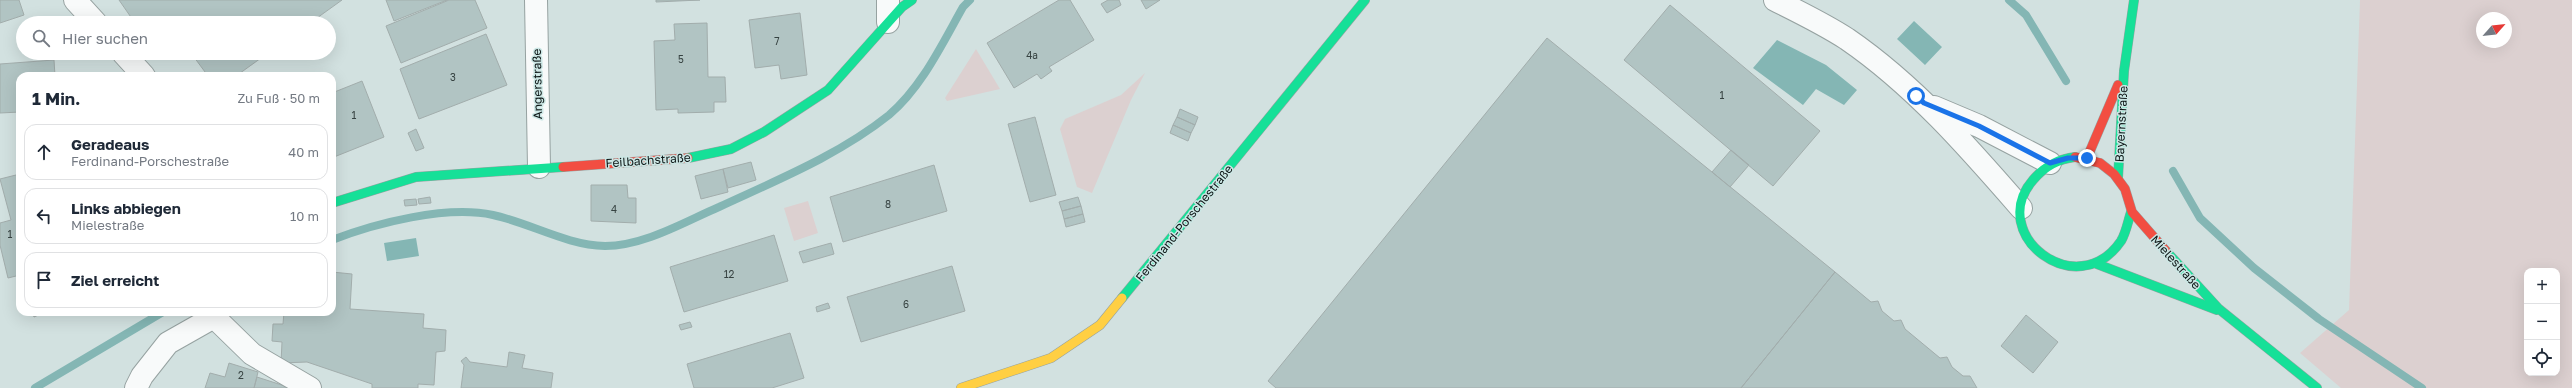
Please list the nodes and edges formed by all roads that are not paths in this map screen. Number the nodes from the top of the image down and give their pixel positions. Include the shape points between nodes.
1 (75, 0) edge
2 (536, 0) edge
3 (888, 0) edge
4 (912, 0) edge
5 (1365, 0) edge
6 (1775, 0) edge
7 (2134, 0) edge
8 (90, 16) edge
9 (888, 22) junction
10 (129, 60) edge
11 (2124, 71) junction
12 (140, 72) edge
13 (1924, 103) junction
14 (2087, 158) junction
15 (2050, 163) junction
16 (539, 167) junction
17 (2118, 178) junction
18 (336, 203) edge
19 (2020, 208) junction
20 (2131, 212) junction
21 (2097, 264) junction
22 (2222, 312) junction
23 (211, 316) edge
24 (216, 316) edge
25 (136, 388) edge
26 (310, 388) edge
27 (961, 388) edge
28 (2317, 388) edge

1 - 8 street
2 - 16 street, Angerstraße
3 - 9 street
4 - 9 street, Feilbachstraße
5 - 27 street, Ferdinand-Porschestraße via 1100,325 1051,358
6 - 13 street via 1847,39
7 - 11 street, Bayernstraße
9 - 16 street, Feilbachstraße via 828,90 764,132 730,149 693,158
10 - 12 street
11 - 14 street, Bayernstraße
11 - 17 street, Bayernstraße
13 - 15 street via 1979,126
13 - 19 street via 1965,144
14 - 15 street, Mielestraße via 2068,158
14 - 17 street, Mielestraße via 2104,166
15 - 19 street, Mielestraße via 2029,185
16 - 18 street, Feilbachstraße via 416,177
17 - 20 street, Mielestraße via 2125,188
19 - 21 street, Mielestraße via 2022,227 2030,244 2043,257 2060,266 2078,268
20 - 21 street, Mielestraße via 2122,243 2111,256
20 - 22 street, Mielestraße
21 - 22 street, Mielestraße
22 - 28 street, Mielestraße
23 - 25 street via 168,343 142,376
24 - 26 street via 252,354

